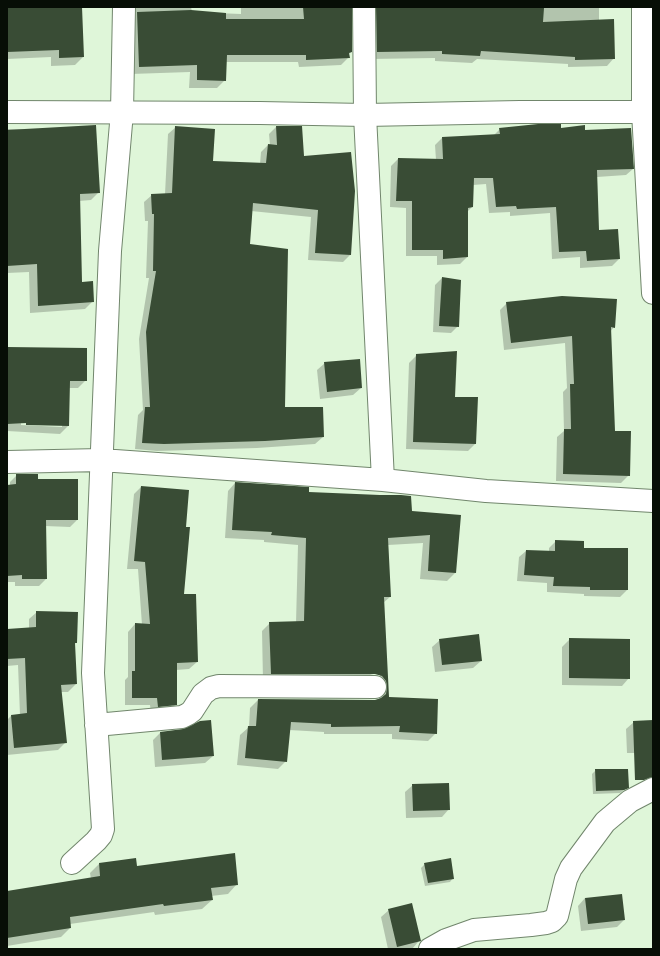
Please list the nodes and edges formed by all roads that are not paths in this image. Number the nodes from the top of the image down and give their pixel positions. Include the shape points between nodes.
1 (124, 7) edge
2 (364, 7) edge
3 (643, 7) edge
4 (7, 112) edge
5 (122, 112) junction
6 (648, 112) edge
7 (365, 115) junction
8 (653, 293) edge
9 (101, 460) junction
10 (7, 462) edge
11 (383, 480) junction
12 (653, 501) edge
13 (375, 687) dead end
14 (96, 725) junction
15 (653, 789) edge
16 (72, 863) dead end
17 (430, 949) edge

1 - 5 street
2 - 7 street
3 - 6 street
4 - 5 street
5 - 7 street
5 - 9 street via 110,252
6 - 7 street
6 - 8 street
7 - 11 street
9 - 10 street
9 - 11 street
9 - 14 street via 93,673
11 - 12 street via 486,492
13 - 14 street via 220,686 203,694 192,711 182,717
14 - 16 street via 103,828 96,841
15 - 17 street via 630,801 605,822 571,868 557,916 552,920 531,926 474,930

